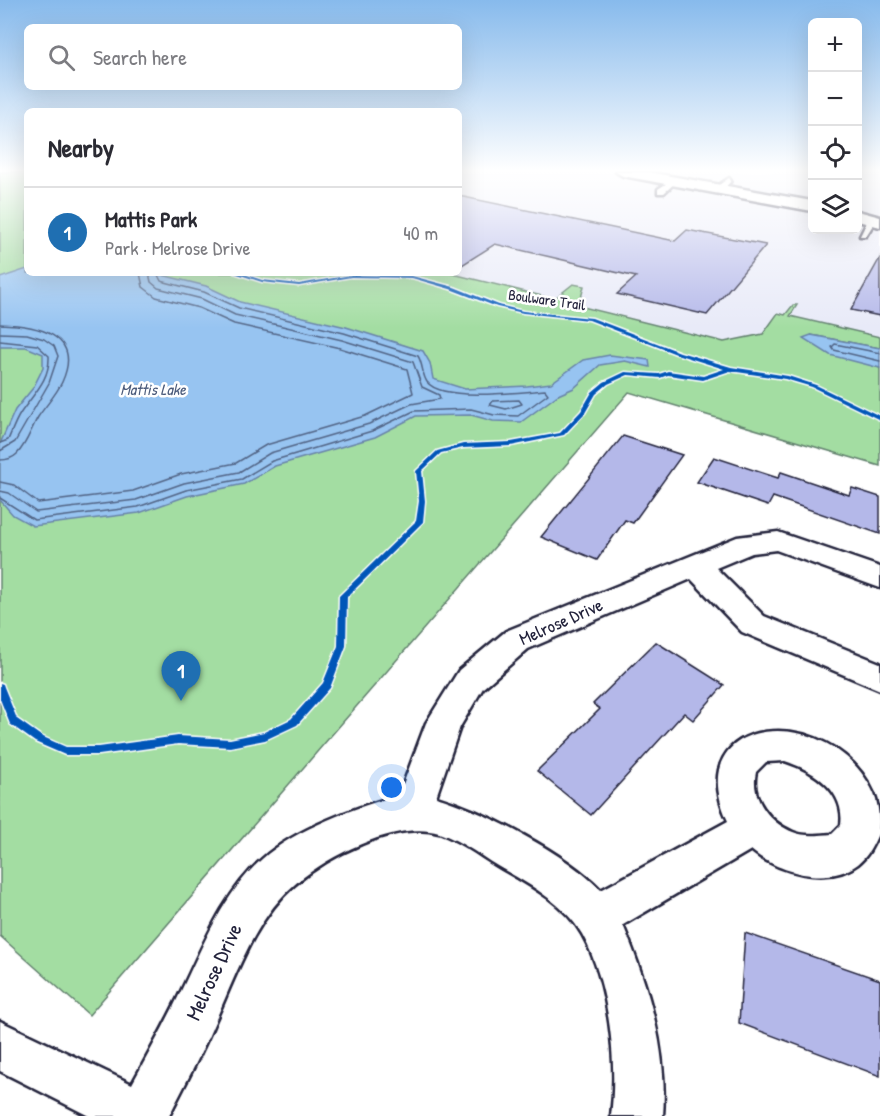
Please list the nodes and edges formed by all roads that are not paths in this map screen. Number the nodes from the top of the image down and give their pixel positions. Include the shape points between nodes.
1 (695, 566) junction
2 (880, 578) edge
3 (880, 677) edge
4 (412, 811) junction
5 (754, 827) dead end
6 (596, 917) junction
7 (0, 1045) edge
8 (142, 1116) edge
9 (637, 1116) edge

1 - 2 street, Melrose Drive via 747,544 778,541
1 - 3 street via 753,624
1 - 4 street, Melrose Drive via 517,640 471,679 444,723
4 - 6 street, Melrose Drive via 444,817 474,830 568,886
4 - 8 street, Melrose Drive via 356,829 314,848 279,871 238,918 197,1010
5 - 6 street
6 - 9 street, Melrose Drive via 624,985 636,1048
7 - 8 street, Melrose Drive

